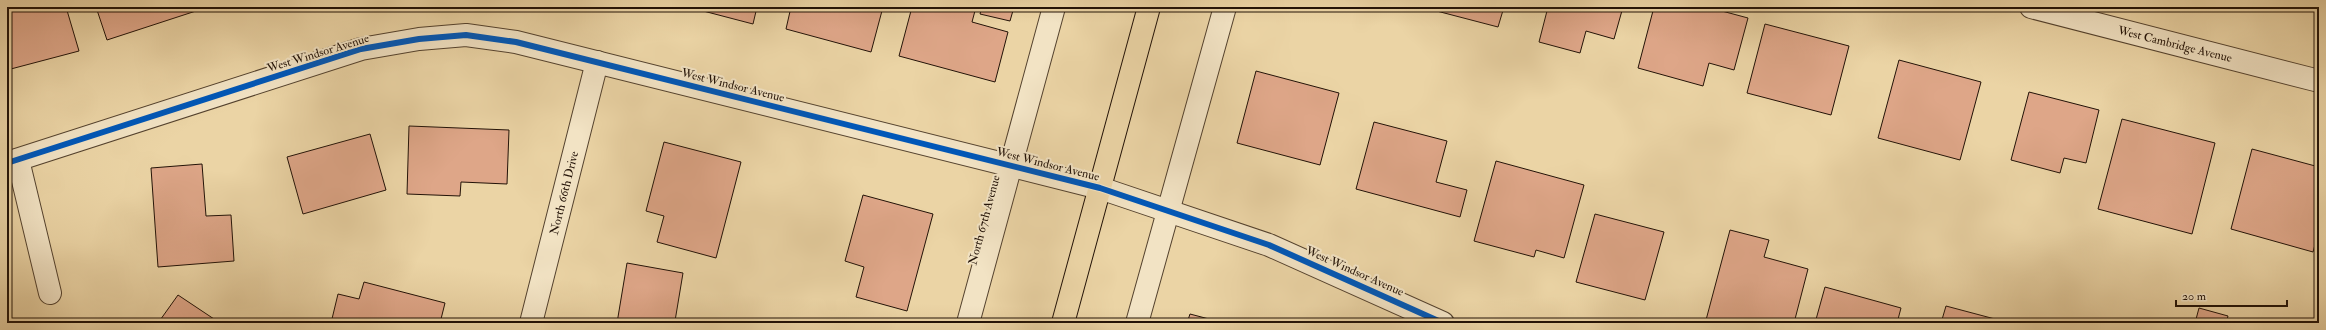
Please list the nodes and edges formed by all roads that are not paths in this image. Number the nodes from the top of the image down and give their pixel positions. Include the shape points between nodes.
1 (1054, 7) edge
2 (1149, 7) edge
3 (1225, 7) edge
4 (2031, 7) edge
5 (597, 62) junction
6 (2319, 81) edge
7 (13, 162) edge
8 (1010, 166) junction
9 (1100, 188) junction
10 (1168, 212) junction
11 (50, 293) dead end
12 (531, 323) edge
13 (968, 323) edge
14 (1063, 323) edge
15 (1137, 323) edge
16 (1443, 323) edge

1 - 8 street, North 67th Avenue
2 - 9 main road
3 - 10 street
4 - 6 street, West Cambridge Avenue
5 - 7 street, West Windsor Avenue via 516,42 466,35 419,39 361,49
5 - 8 street, West Windsor Avenue
5 - 12 street, North 66th Drive
7 - 11 street, West Windsor Avenue
8 - 9 street, West Windsor Avenue
8 - 13 street, North 67th Avenue
9 - 10 street, West Windsor Avenue
9 - 14 main road
10 - 15 street
10 - 16 street, West Windsor Avenue via 1269,245

